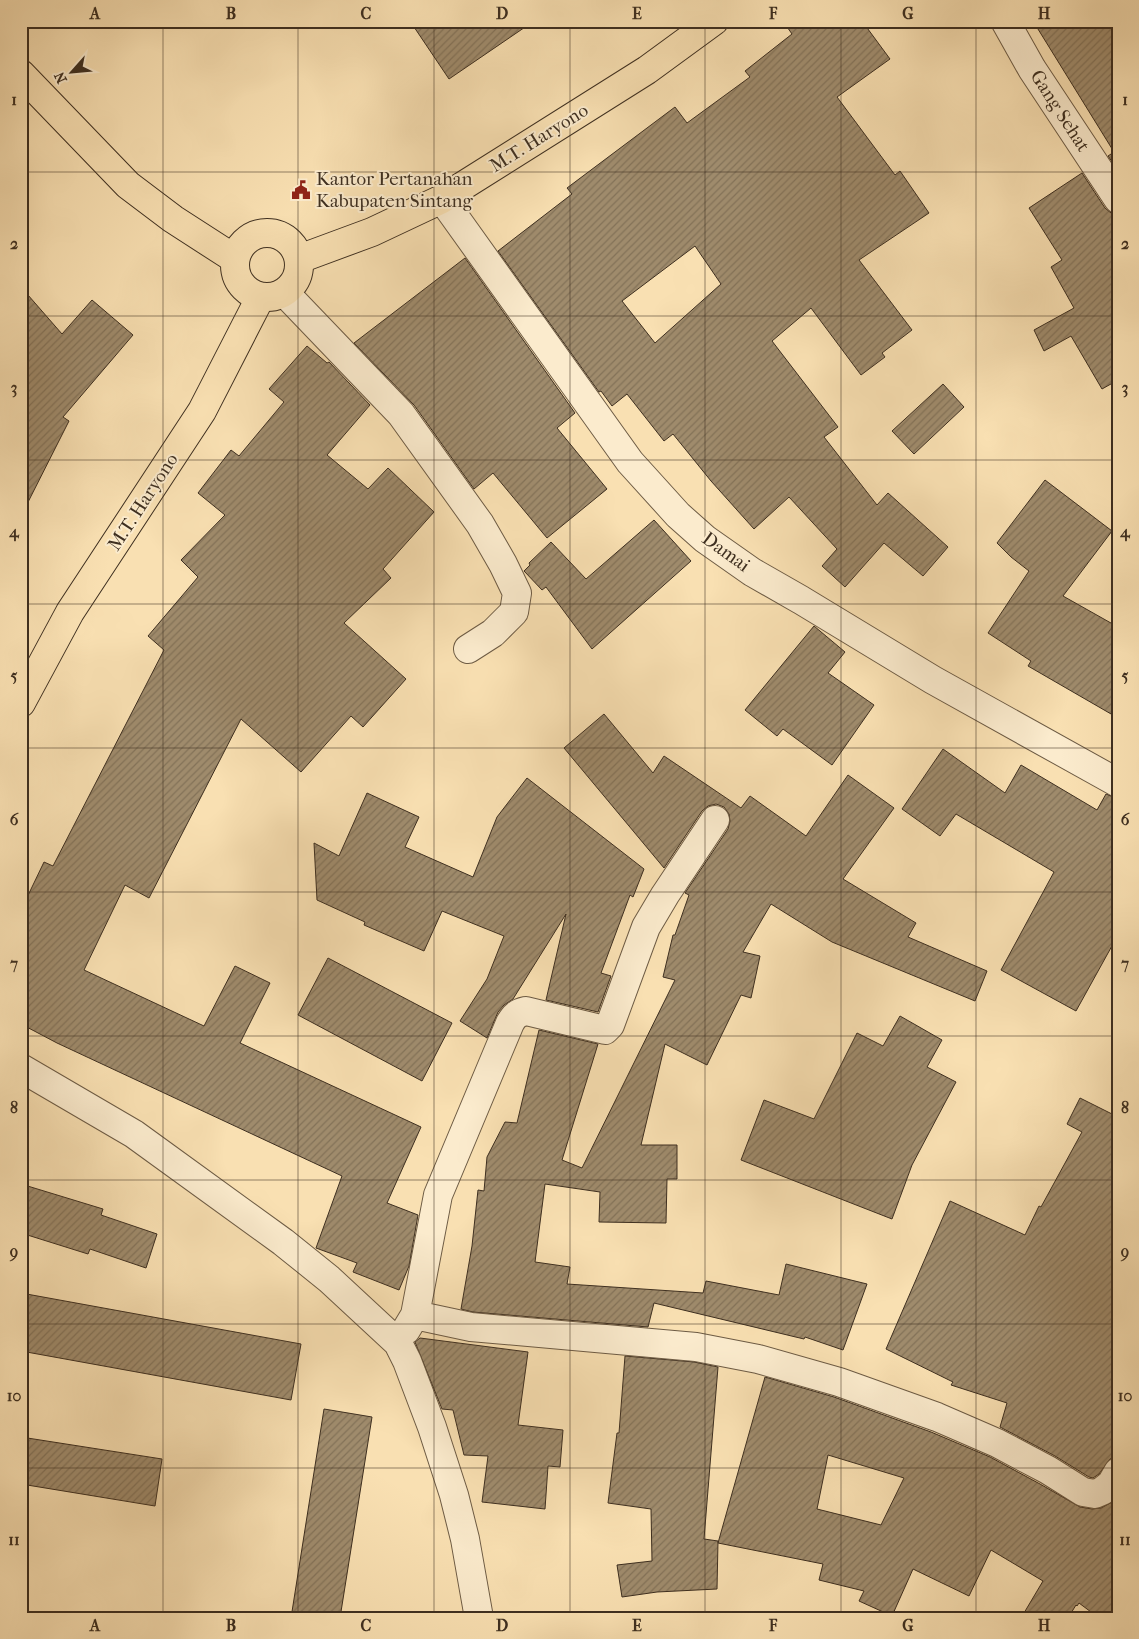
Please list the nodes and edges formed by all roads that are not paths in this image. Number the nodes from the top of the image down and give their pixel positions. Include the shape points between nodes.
1 (714, 21) edge
2 (1005, 21) edge
3 (21, 74) edge
4 (442, 199) junction
5 (1118, 199) edge
6 (235, 259) junction
7 (299, 259) junction
8 (273, 295) junction
9 (468, 649) dead end
10 (21, 703) edge
11 (1118, 783) edge
12 (715, 820) dead end
13 (21, 1068) edge
14 (415, 1315) junction
15 (398, 1343) junction
16 (1118, 1472) edge
17 (479, 1618) edge

1 - 4 main road, M.T. Haryono via 647,70
2 - 5 street, Gang Sehat via 1032,69
3 - 6 main road via 128,186
4 - 7 main road, M.T. Haryono via 372,232
4 - 11 street, Damai via 630,462 678,515 705,539 752,572 933,680
6 - 7 main road via 240,247 261,233 274,233 285,238
6 - 8 main road via 235,272 249,293
7 - 8 main road via 299,272 294,284
8 - 9 street via 401,414 480,524 504,564 517,593 514,612 493,633
8 - 10 main road, M.T. Haryono via 70,612
12 - 14 street via 646,927 610,1026 605,1030 526,1011 515,1016 510,1023 438,1195
13 - 15 street via 134,1134 283,1242 329,1279
14 - 15 street
14 - 16 street via 472,1327 696,1347 758,1359 839,1382 937,1417 997,1443 1083,1492 1094,1494 1102,1491
15 - 17 street via 432,1427 454,1494

